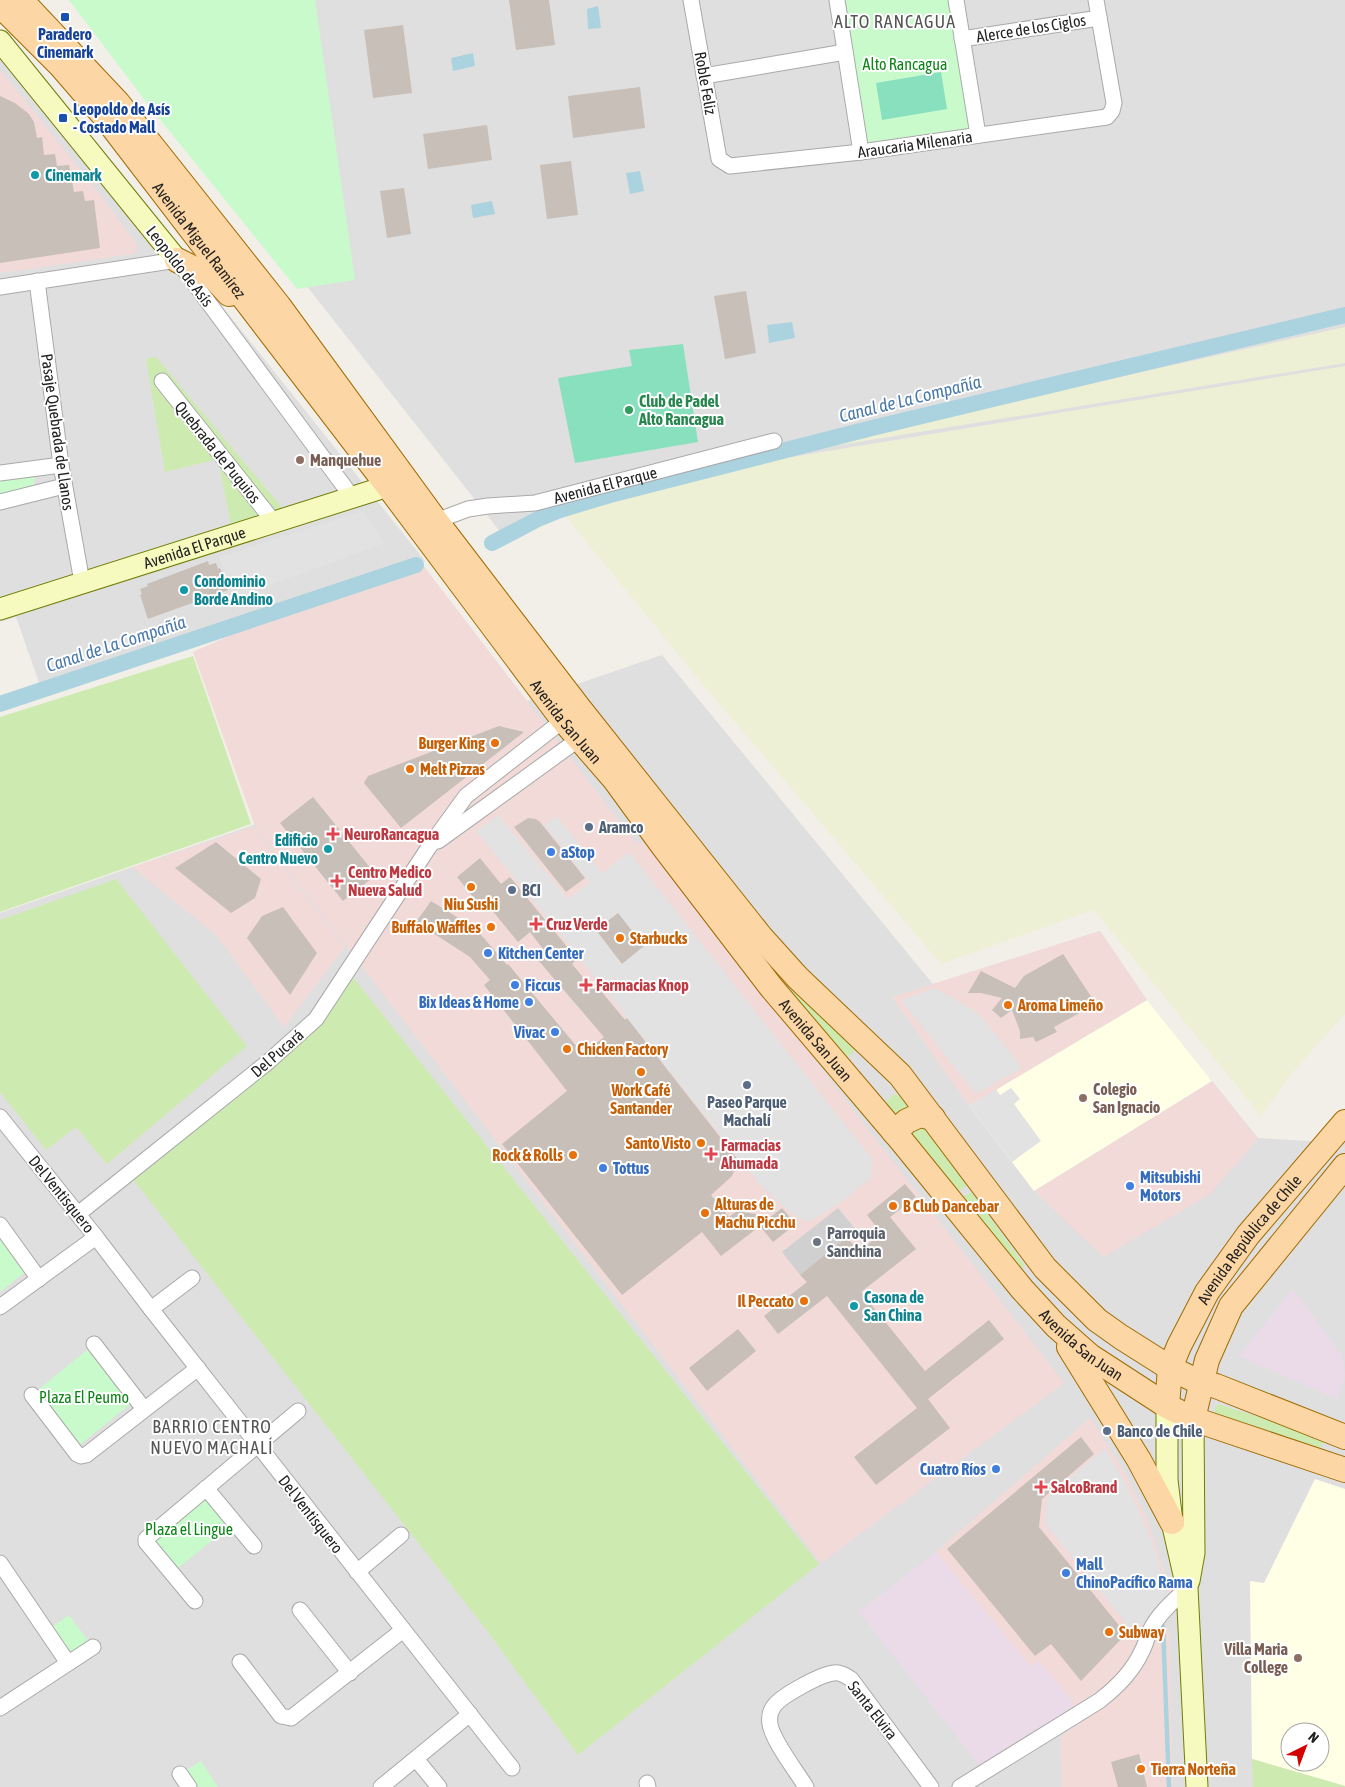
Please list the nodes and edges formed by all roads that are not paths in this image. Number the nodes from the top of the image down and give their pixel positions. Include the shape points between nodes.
1 (21, 0) edge
2 (691, 0) edge
3 (836, 0) edge
4 (956, 0) edge
5 (1096, 0) edge
6 (0, 5) edge
7 (1099, 18) junction
8 (962, 39) junction
9 (0, 41) edge
10 (845, 52) junction
11 (704, 76) junction
12 (978, 135) junction
13 (861, 152) junction
14 (724, 163) joint
15 (177, 260) junction
16 (37, 282) junction
17 (0, 287) edge
18 (282, 348) junction
19 (162, 381) dead end
20 (774, 441) dead end
21 (61, 465) junction
22 (0, 473) edge
23 (397, 483) junction
24 (64, 486) junction
25 (352, 497) junction
26 (0, 502) edge
27 (436, 521) junction
28 (274, 522) junction
29 (82, 582) junction
30 (0, 609) edge
31 (571, 714) junction
32 (587, 733) junction
33 (429, 847) junction
34 (0, 1117) edge
35 (933, 1118) junction
36 (1345, 1122) edge
37 (894, 1132) junction
38 (1345, 1166) edge
39 (78, 1214) junction
40 (0, 1225) edge
41 (96, 1237) junction
42 (1045, 1268) junction
43 (192, 1278) dead end
44 (40, 1279) junction
45 (1022, 1289) junction
46 (0, 1307) edge
47 (150, 1309) junction
48 (1056, 1326) junction
49 (94, 1344) dead end
50 (198, 1368) junction
51 (1170, 1368) junction
52 (1200, 1383) junction
53 (32, 1395) dead end
54 (1167, 1406) junction
55 (144, 1409) junction
56 (298, 1411) dead end
57 (1193, 1419) junction
58 (1345, 1437) edge
59 (257, 1445) junction
60 (1336, 1467) edge
61 (206, 1488) junction
62 (1172, 1522) junction
63 (401, 1535) dead end
64 (254, 1546) dead end
65 (0, 1563) edge
66 (357, 1572) junction
67 (1187, 1588) junction
68 (195, 1602) dead end
69 (300, 1610) dead end
70 (403, 1630) junction
71 (93, 1647) dead end
72 (240, 1662) dead end
73 (68, 1663) junction
74 (350, 1673) junction
75 (0, 1708) edge
76 (470, 1714) junction
77 (416, 1759) junction
78 (512, 1768) dead end
79 (180, 1774) dead end
80 (188, 1787) edge
81 (382, 1787) edge
82 (439, 1787) edge
83 (806, 1787) edge
84 (932, 1787) edge
85 (960, 1787) edge
86 (1197, 1787) edge

1 - 23 main road, Avenida Miguel Ramírez via 118,103 279,306
2 - 11 street, Roble Feliz
3 - 10 street
4 - 8 street
5 - 7 street
6 - 18 main road, Avenida Miguel Ramírez via 60,65 105,117
7 - 8 street, Alerce de los Ciglos
7 - 12 street, Araucaria Milenaria via 1114,103 1107,117
8 - 12 street
9 - 15 street, Leopoldo de Asís
10 - 11 street
10 - 13 street
11 - 14 street, Roble Feliz via 719,159
12 - 13 street, Araucaria Milenaria
13 - 14 street, Araucaria Milenaria via 730,166
15 - 16 street
15 - 18 main road via 215,279
15 - 25 street, Leopoldo de Asís
16 - 17 street
16 - 21 street, Pasaje Quebrada de Llanos
18 - 23 main road, Avenida Miguel Ramírez
19 - 28 street, Quebrada de Puquios
20 - 27 street, Avenida El Parque via 535,503 475,508
21 - 22 street
21 - 24 street, Pasaje Quebrada de Llanos
23 - 25 street, Avenida El Parque
23 - 27 main road, Avenida San Juan
23 - 31 main road, Avenida San Juan
24 - 26 street
24 - 29 street, Pasaje Quebrada de Llanos
25 - 28 street, Avenida El Parque
27 - 31 main road, Avenida San Juan
28 - 29 street, Avenida El Parque
29 - 30 street, Avenida El Parque
31 - 32 main road, Avenida San Juan
31 - 33 street, Del Pucará via 466,796
32 - 33 street, Del Pucará
32 - 35 main road, Avenida San Juan via 761,937 812,992 900,1075
32 - 37 main road, Avenida San Juan via 663,846 771,987
33 - 39 street, Del Pucará via 316,1019 268,1062
34 - 39 street, Del Ventisquero
35 - 37 main road via 920,1114
35 - 42 main road, Avenida San Juan
36 - 51 main road, Avenida República de Chile via 1248,1235 1212,1285 1178,1346
37 - 45 main road, Avenida San Juan
38 - 52 main road, Avenida República de Chile via 1231,1306
39 - 41 street, Del Ventisquero
40 - 44 street
41 - 44 street
41 - 47 street, Del Ventisquero
42 - 45 main road via 1041,1280 1030,1288
42 - 51 main road, Avenida San Juan via 1098,1320
43 - 47 street
44 - 46 street
45 - 48 main road, Avenida San Juan
47 - 50 street, Del Ventisquero
48 - 54 main road, Avenida San Juan via 1090,1356
48 - 62 main road via 1139,1460
49 - 55 street
50 - 55 street
50 - 59 street, Del Ventisquero
51 - 52 main road, Avenida San Juan
51 - 54 main road, Avenida República de Chile
52 - 57 main road, Avenida República de Chile
52 - 58 main road, Avenida San Juan
53 - 55 street via 81,1456
54 - 57 main road, Avenida San Juan
54 - 62 street via 1167,1480
56 - 59 street
57 - 60 main road, Avenida San Juan
57 - 67 street via 1194,1553
58 - 60 main road via 1336,1446
59 - 61 street
59 - 66 street, Del Ventisquero
61 - 64 street
61 - 68 street via 146,1539
62 - 67 street
63 - 66 street
65 - 73 street
66 - 70 street, Del Ventisquero
67 - 85 street via 1161,1614 1150,1630 1142,1652 1114,1690
67 - 86 street
69 - 74 street
70 - 74 street
70 - 76 street, Del Ventisquero
71 - 73 street
72 - 74 street via 286,1719
73 - 75 street
76 - 77 street
76 - 78 street, Del Ventisquero
77 - 81 street
77 - 82 street
79 - 80 street
83 - 84 street, Santa Elvira via 772,1733 770,1712 775,1704 801,1687 834,1673 851,1679

